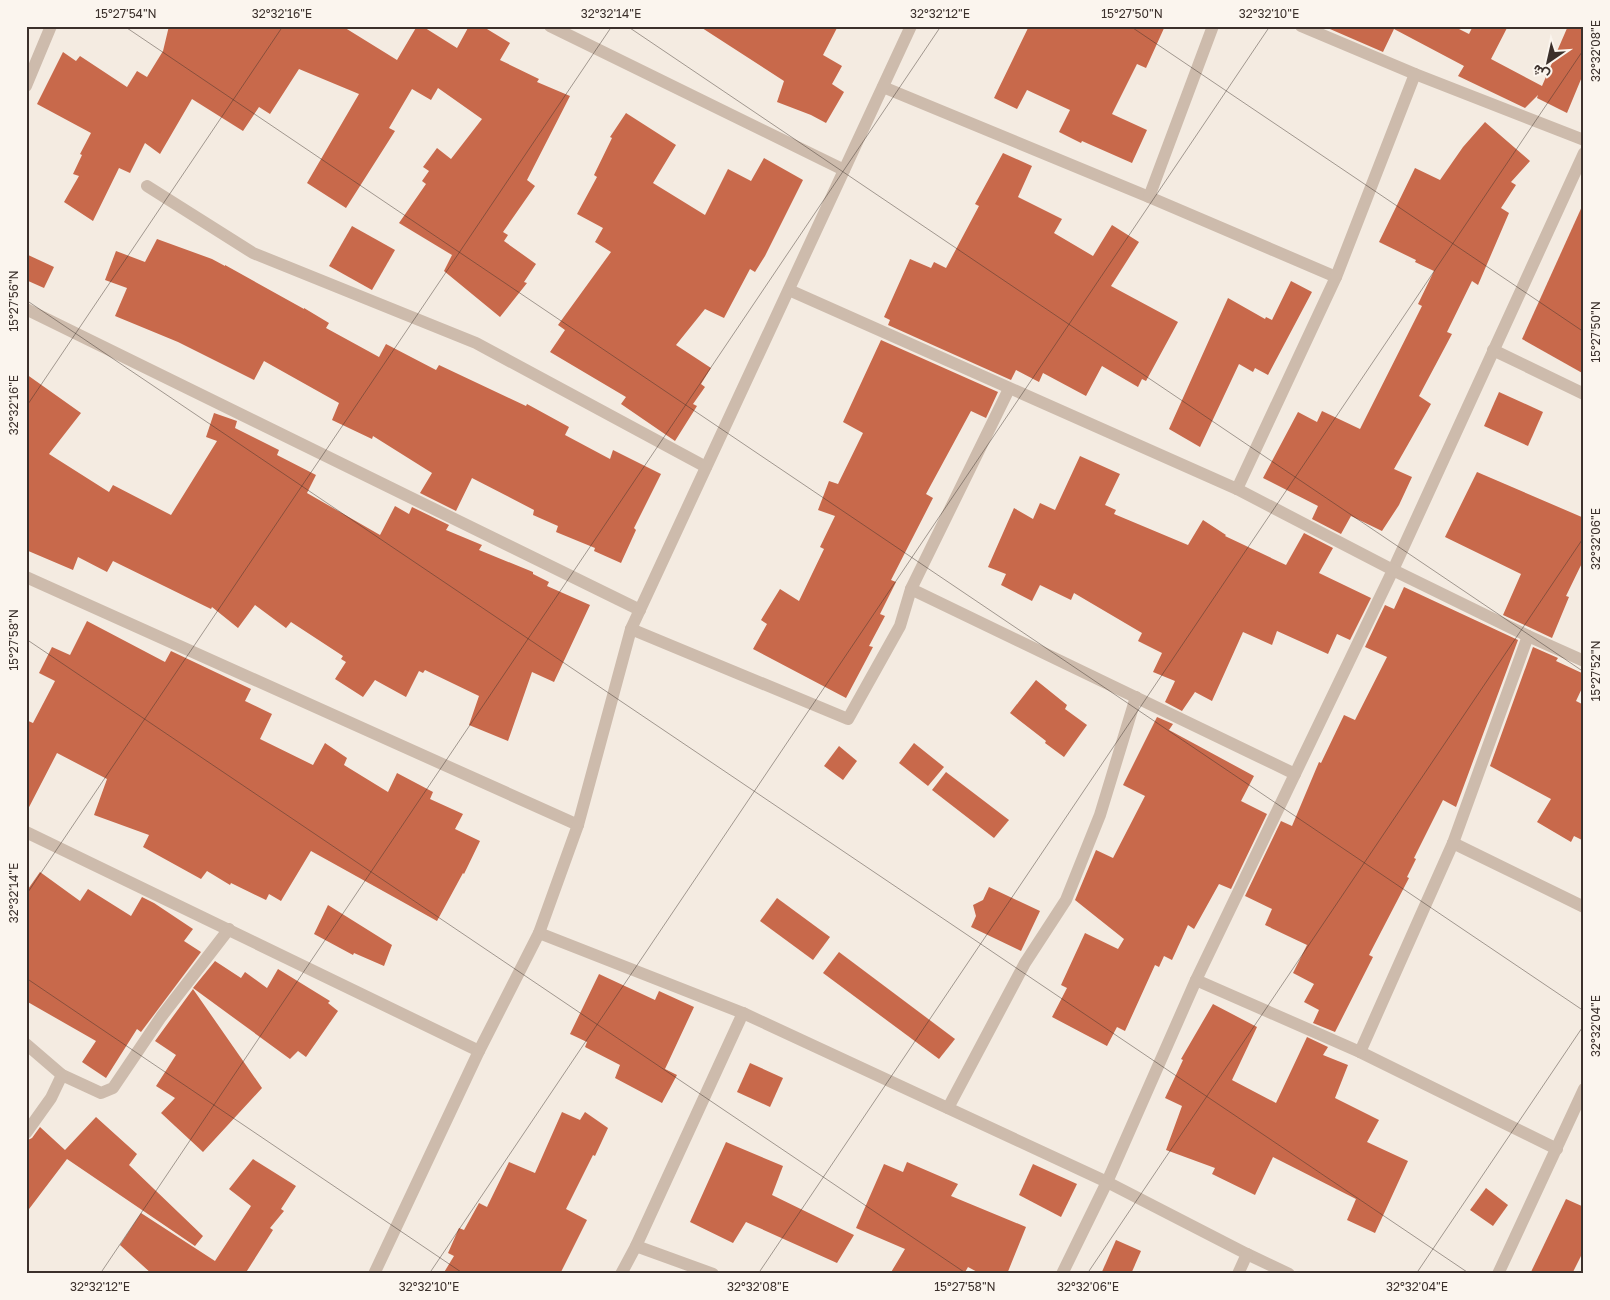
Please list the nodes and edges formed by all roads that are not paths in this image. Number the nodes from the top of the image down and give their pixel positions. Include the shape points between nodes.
1 (52, 26) edge
2 (550, 26) edge
3 (911, 26) edge
4 (1213, 26) edge
5 (1302, 26) edge
6 (1415, 74) junction
7 (26, 86) edge
8 (883, 87) junction
9 (1584, 140) edge
10 (1584, 153) edge
11 (844, 170) junction
12 (147, 186) dead end
13 (1149, 197) junction
14 (1336, 277) junction
15 (789, 290) junction
16 (26, 309) edge
17 (1493, 350) junction
18 (1009, 388) junction
19 (1584, 394) edge
20 (706, 467) junction
21 (1237, 489) junction
22 (1393, 570) junction
23 (26, 577) edge
24 (912, 589) junction
25 (640, 610) junction
26 (631, 629) junction
27 (1528, 636) junction
28 (1584, 661) edge
29 (1136, 697) junction
30 (1295, 774) junction
31 (578, 825) junction
32 (26, 832) edge
33 (1453, 843) junction
34 (1584, 907) edge
35 (229, 929) junction
36 (539, 933) junction
37 (1196, 980) junction
38 (743, 1013) junction
39 (26, 1044) edge
40 (479, 1051) junction
41 (1360, 1052) junction
42 (62, 1075) junction
43 (1584, 1090) edge
44 (948, 1108) junction
45 (26, 1133) edge
46 (1557, 1149) junction
47 (1107, 1182) junction
48 (636, 1246) junction
49 (1247, 1254) junction
50 (374, 1274) edge
51 (621, 1274) edge
52 (713, 1274) edge
53 (1062, 1274) edge
54 (1238, 1274) edge
55 (1289, 1274) edge
56 (1498, 1274) edge

1 - 7 street
2 - 11 street
3 - 8 street
4 - 13 street
5 - 6 street
6 - 9 street
6 - 14 street
8 - 11 street
8 - 13 street
10 - 17 street
11 - 15 street
12 - 20 street via 252,253 476,343
13 - 14 street
14 - 21 street
15 - 18 street
15 - 20 street
16 - 25 street
17 - 19 street
17 - 22 street
18 - 21 street
18 - 24 street
20 - 25 street
21 - 22 street
22 - 27 street
22 - 30 street
23 - 31 street
24 - 26 street via 900,626 848,719
24 - 29 street
25 - 26 street
26 - 31 street
27 - 28 street
27 - 33 street
29 - 30 street
29 - 44 street via 1100,815 1066,900 1025,963
30 - 37 street
31 - 36 street
32 - 35 street
33 - 34 street
33 - 41 street
35 - 40 street
35 - 42 street via 160,1017 113,1088 101,1093
36 - 38 street
36 - 40 street
37 - 41 street
37 - 47 street
38 - 44 street
38 - 48 street
39 - 42 street
40 - 50 street
41 - 46 street
42 - 45 street via 51,1098
43 - 46 street
44 - 47 street
46 - 56 street
47 - 49 street
47 - 53 street
48 - 51 street
48 - 52 street
49 - 54 street
49 - 55 street

